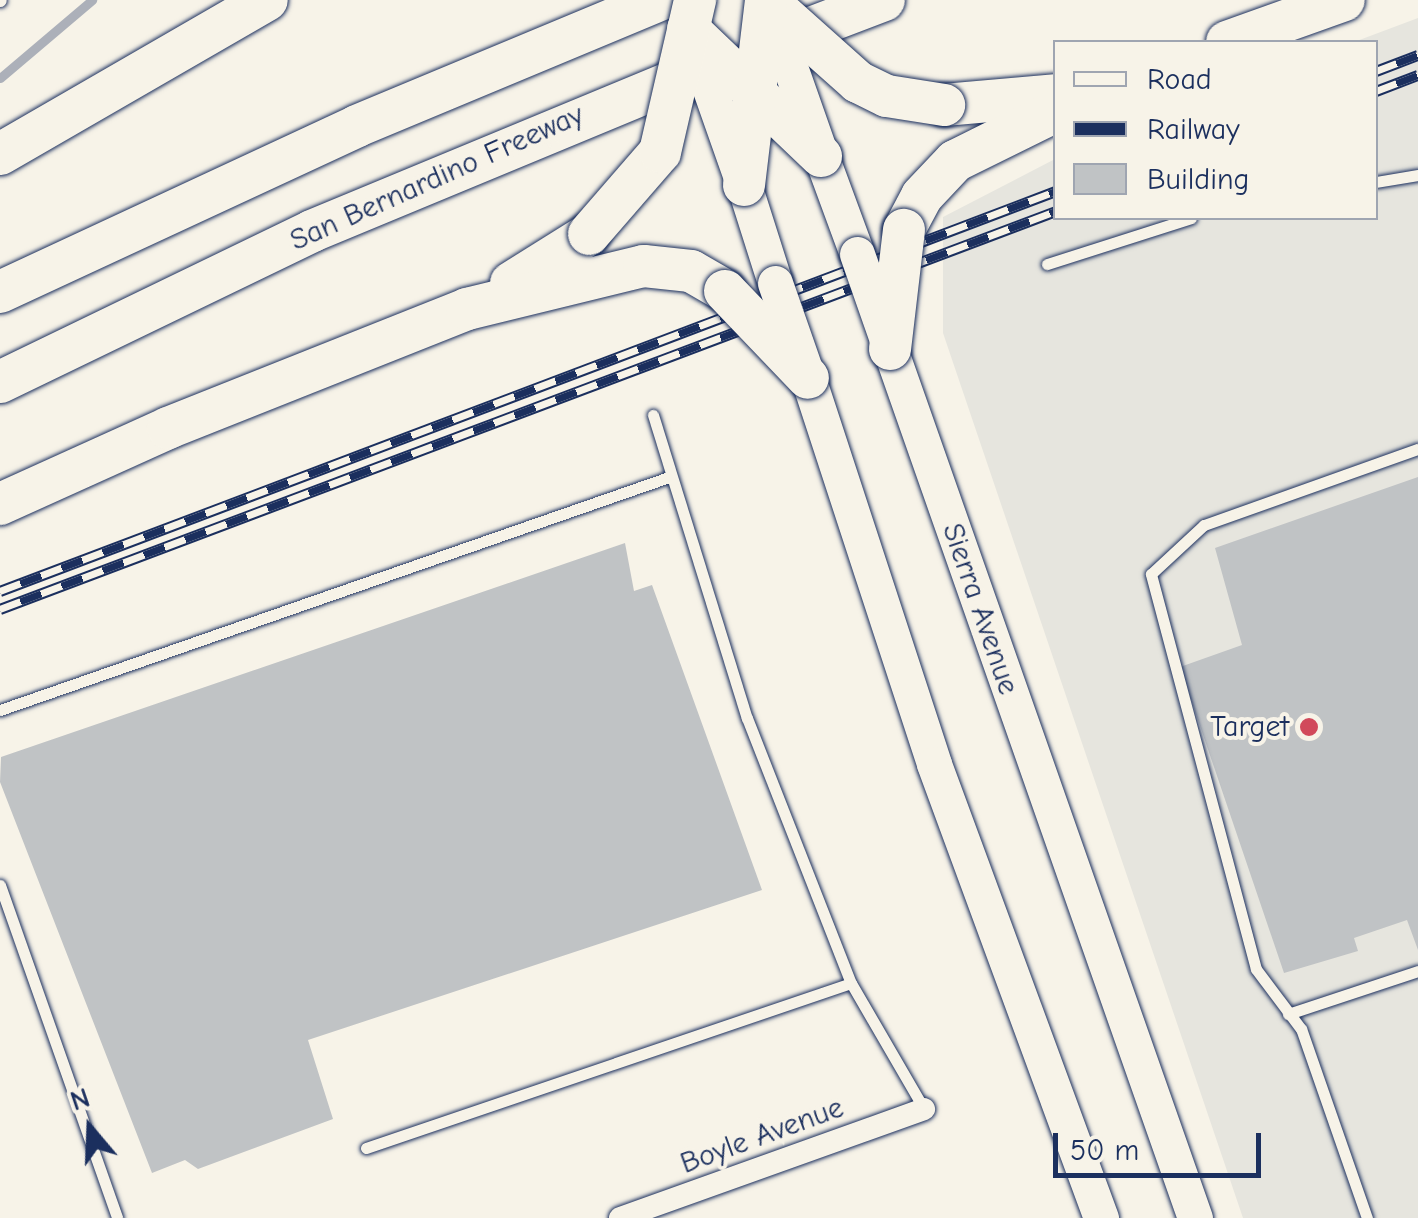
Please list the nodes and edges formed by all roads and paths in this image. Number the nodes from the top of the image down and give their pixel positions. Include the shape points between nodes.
1 (267, 0) edge
2 (766, 0) edge
3 (884, 0) edge
4 (1344, 0) edge
5 (678, 6) edge
6 (1233, 40) edge
7 (754, 88) junction
8 (1053, 96) edge
9 (1053, 112) edge
10 (0, 154) edge
11 (822, 156) junction
12 (1418, 174) edge
13 (1378, 182) edge
14 (744, 185) junction
15 (1185, 220) edge
16 (1047, 264) dead end
17 (0, 292) edge
18 (468, 309) junction
19 (890, 349) junction
20 (808, 378) junction
21 (0, 382) edge
22 (653, 415) dead end
23 (1418, 449) edge
24 (669, 477) junction
25 (0, 504) edge
26 (0, 710) edge
27 (0, 886) edge
28 (1418, 971) edge
29 (851, 984) junction
30 (1288, 1014) junction
31 (924, 1110) joint
32 (366, 1148) dead end
33 (118, 1218) edge
34 (620, 1218) edge
35 (1101, 1218) edge
36 (1194, 1218) edge
37 (1367, 1218) edge

1 - 10 highway
2 - 7 highway, bridge
2 - 8 highway, bridge via 858,82 887,96 944,105
2 - 11 main road, Sierra Avenue, bridge
3 - 21 highway, San Bernardino Freeway via 596,109 330,223
4 - 6 highway
5 - 7 highway, bridge
5 - 14 main road, bridge
5 - 17 highway via 357,126
5 - 18 highway, bridge via 660,152 589,234
7 - 11 highway, bridge
7 - 14 highway, bridge
9 - 19 highway, bridge via 955,161 922,196 904,230
11 - 19 main road, Sierra Avenue, bridge
12 - 13 lane
14 - 20 main road, bridge
15 - 16 lane
18 - 20 highway, bridge via 644,266 691,271 725,291
18 - 25 highway via 168,428
19 - 36 main road, Sierra Avenue
20 - 35 main road via 934,764
22 - 24 lane
23 - 30 lane via 1204,525 1151,574 1256,969
24 - 26 lane
24 - 29 lane via 746,718
27 - 33 lane
28 - 30 lane
29 - 31 lane
29 - 32 lane
30 - 37 lane via 1301,1029
31 - 34 street, Boyle Avenue

